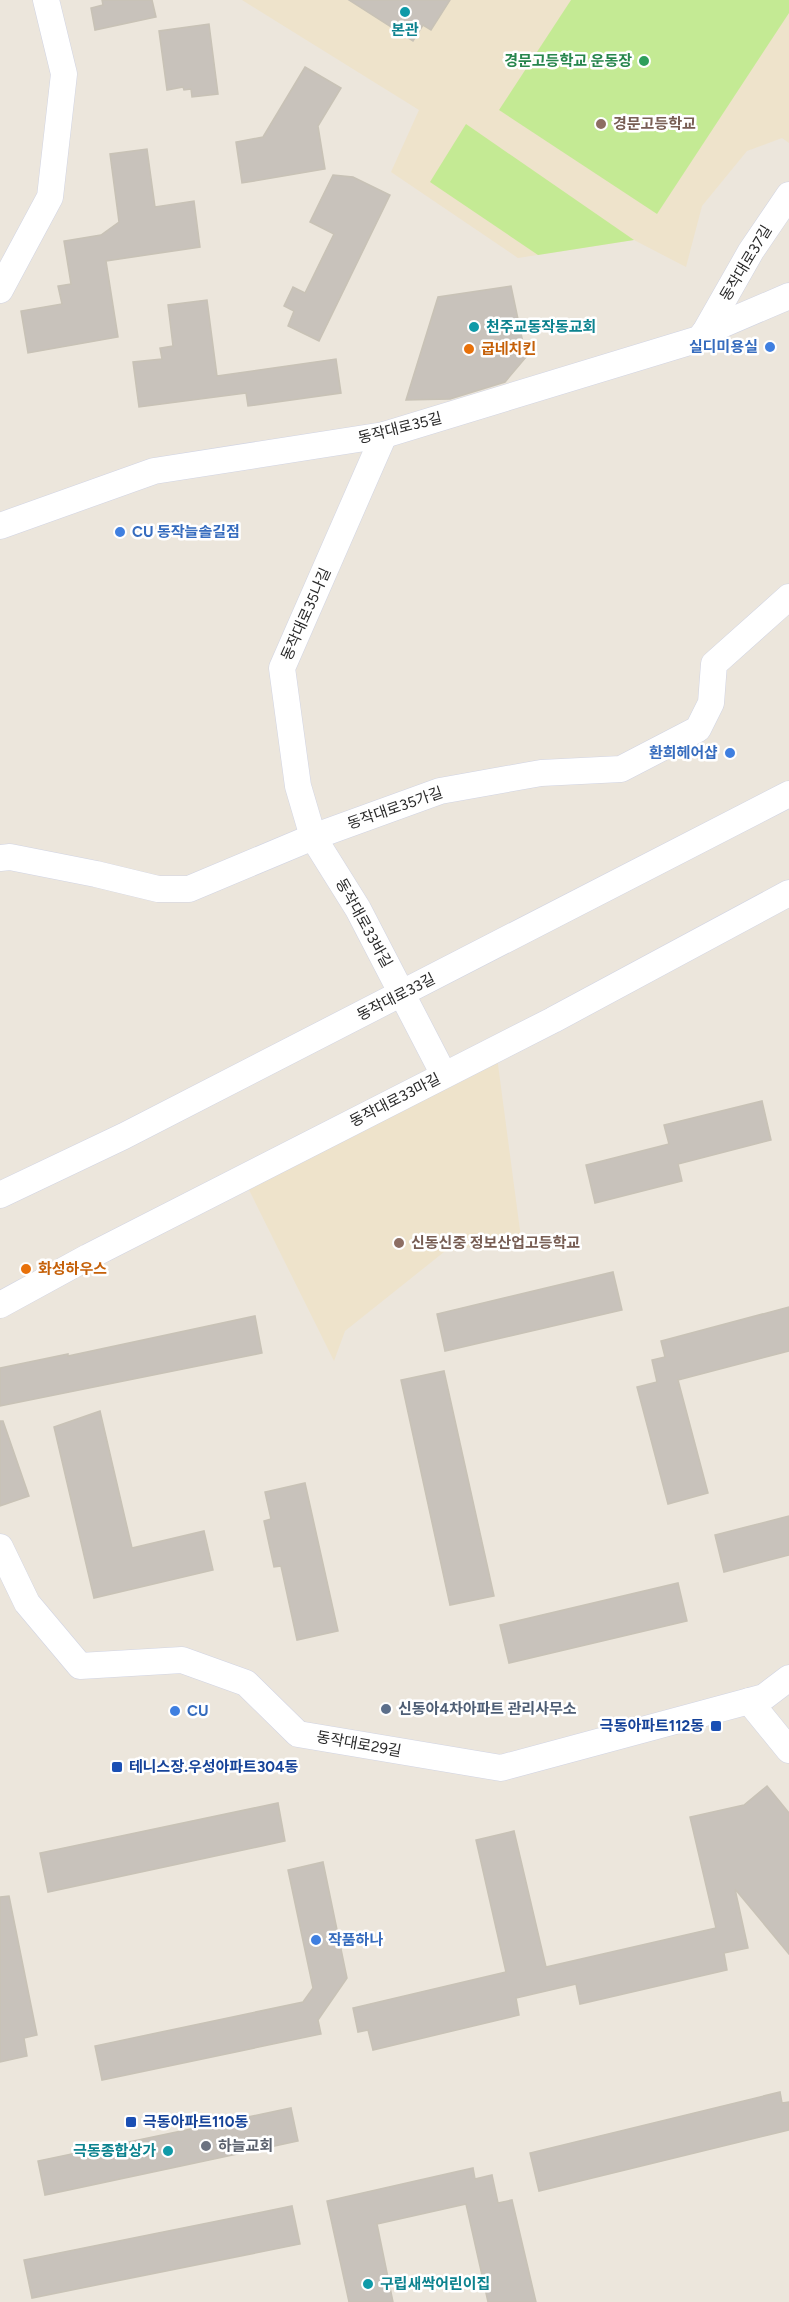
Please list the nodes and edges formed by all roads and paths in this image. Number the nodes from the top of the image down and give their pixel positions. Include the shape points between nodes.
1 (46, 0) edge
2 (789, 195) edge
3 (0, 290) edge
4 (789, 296) edge
5 (705, 332) junction
6 (384, 435) junction
7 (0, 526) edge
8 (789, 597) edge
9 (789, 794) edge
10 (313, 837) junction
11 (0, 858) edge
12 (789, 893) edge
13 (402, 994) junction
14 (444, 1075) junction
15 (0, 1195) edge
16 (0, 1305) edge
17 (0, 1547) edge
18 (789, 1678) edge
19 (749, 1701) junction
20 (789, 1750) edge

1 - 3 street via 64,74 50,197
2 - 5 street, 동작대로37길 via 751,251
4 - 5 street, 동작대로35길
5 - 6 street, 동작대로35길 via 699,339
6 - 7 street, 동작대로35길 via 154,471
6 - 10 street, 동작대로35나길 via 282,668 297,786
8 - 10 street, 동작대로35가길 via 714,664 711,703 698,729 621,769 541,773 440,791
9 - 13 street, 동작대로33길
10 - 11 street, 동작대로35가길 via 189,889 158,889
10 - 13 street, 동작대로33바길 via 358,909
12 - 14 street, 동작대로33마길
13 - 14 street, 동작대로33바길
13 - 15 street, 동작대로33길
14 - 16 street, 동작대로33마길
17 - 19 street, 동작대로29길 via 27,1603 80,1666 182,1660 246,1683 298,1734 501,1768
18 - 19 street, 동작대로29길 via 764,1697
19 - 20 street

